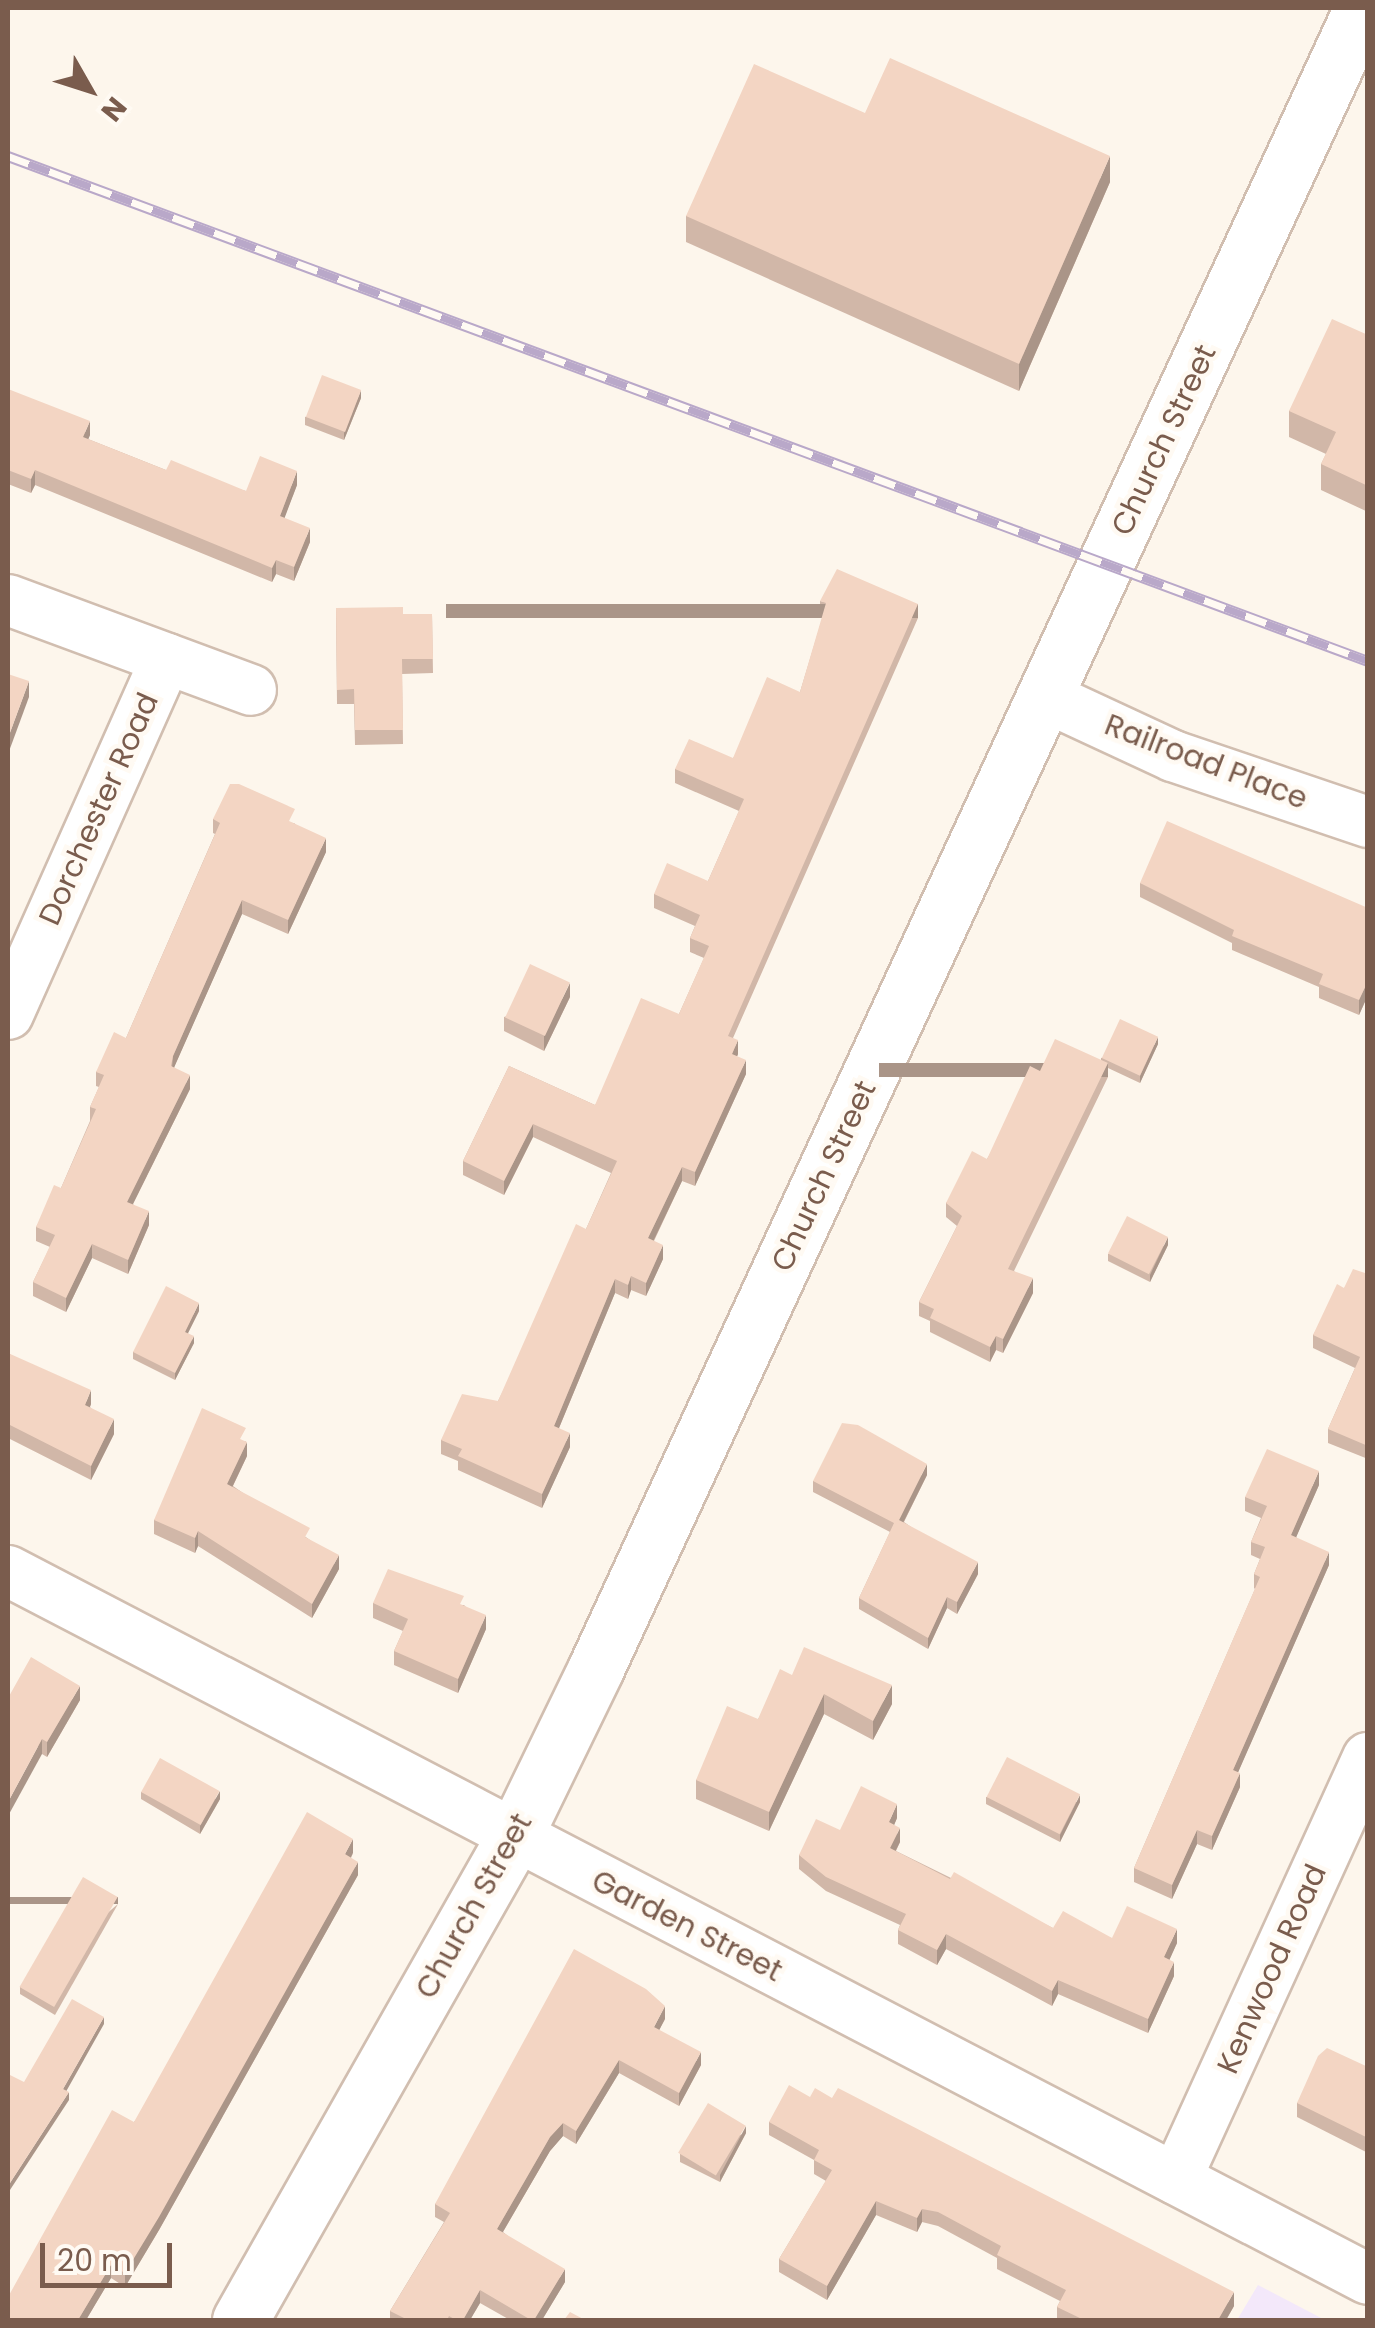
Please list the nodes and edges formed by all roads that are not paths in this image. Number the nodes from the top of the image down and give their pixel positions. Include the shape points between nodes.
1 (1362, 8) edge
2 (8, 600) edge
3 (166, 658) junction
4 (251, 690) dead end
5 (1046, 696) junction
6 (1368, 822) edge
7 (8, 1014) edge
8 (8, 1570) edge
9 (1368, 1758) edge
10 (514, 1837) junction
11 (1176, 2180) junction
12 (1368, 2279) edge
13 (241, 2320) edge

1 - 5 street, Church Street
2 - 3 street
3 - 4 street
3 - 7 street, Dorchester Road
5 - 6 street, Railroad Place via 1174,756
5 - 10 street, Church Street
8 - 10 street, Garden Street
9 - 11 street, Kenwood Road
10 - 11 street, Garden Street
10 - 13 street, Church Street
11 - 12 street, Garden Street

